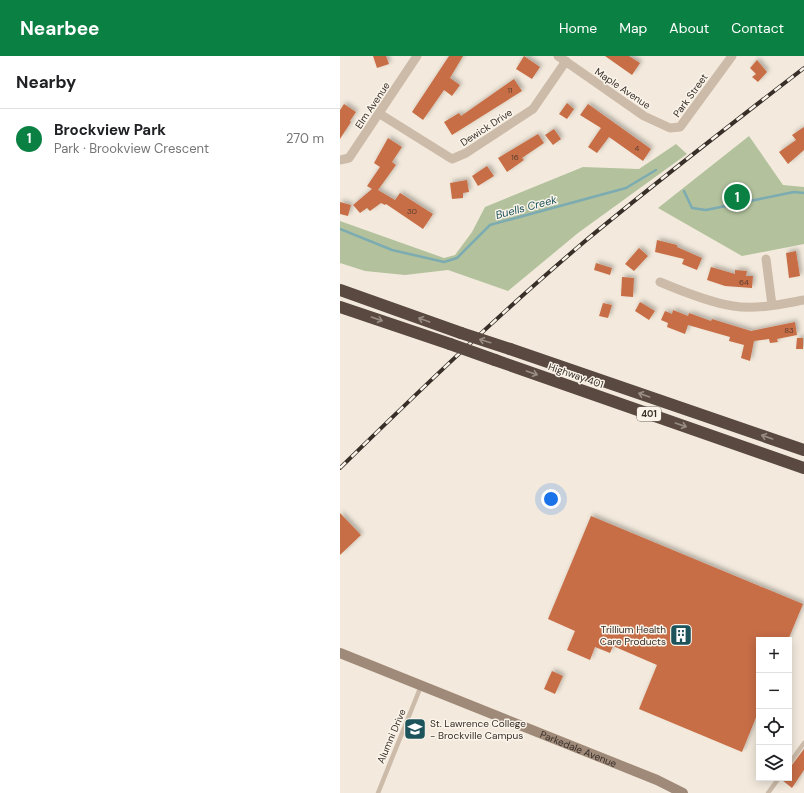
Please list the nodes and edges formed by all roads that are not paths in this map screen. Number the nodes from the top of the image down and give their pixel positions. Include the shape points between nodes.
1 (417, 56) edge
2 (558, 56) edge
3 (732, 56) edge
4 (566, 62) junction
5 (380, 114) junction
6 (680, 127) joint
7 (340, 160) edge
8 (766, 259) dead end
9 (660, 282) dead end
10 (340, 290) edge
11 (804, 300) edge
12 (772, 305) junction
13 (340, 307) edge
14 (804, 450) edge
15 (804, 468) edge
16 (340, 653) edge
17 (421, 686) junction
18 (804, 743) edge
19 (792, 760) edge
20 (777, 781) edge
21 (378, 793) edge
22 (683, 793) edge
23 (768, 793) edge

1 - 5 street, Elm Avenue
2 - 4 street, Maple Avenue
3 - 6 street, Park Street
4 - 5 street, Dewick Drive via 533,109 466,154 452,159
4 - 6 street, Maple Avenue via 644,116 670,128
5 - 7 street, Elm Avenue via 349,158
8 - 12 street
9 - 12 street via 734,306
14 -> 10 highway, Highway 401 / 401, bridge
11 - 12 street
13 -> 15 highway, Highway 401 / 401, bridge
16 - 17 main road, Parkedale Avenue
17 - 21 lane, Alumni Drive
17 - 22 main road, Parkedale Avenue via 657,780
18 - 19 lane
20 - 23 lane

